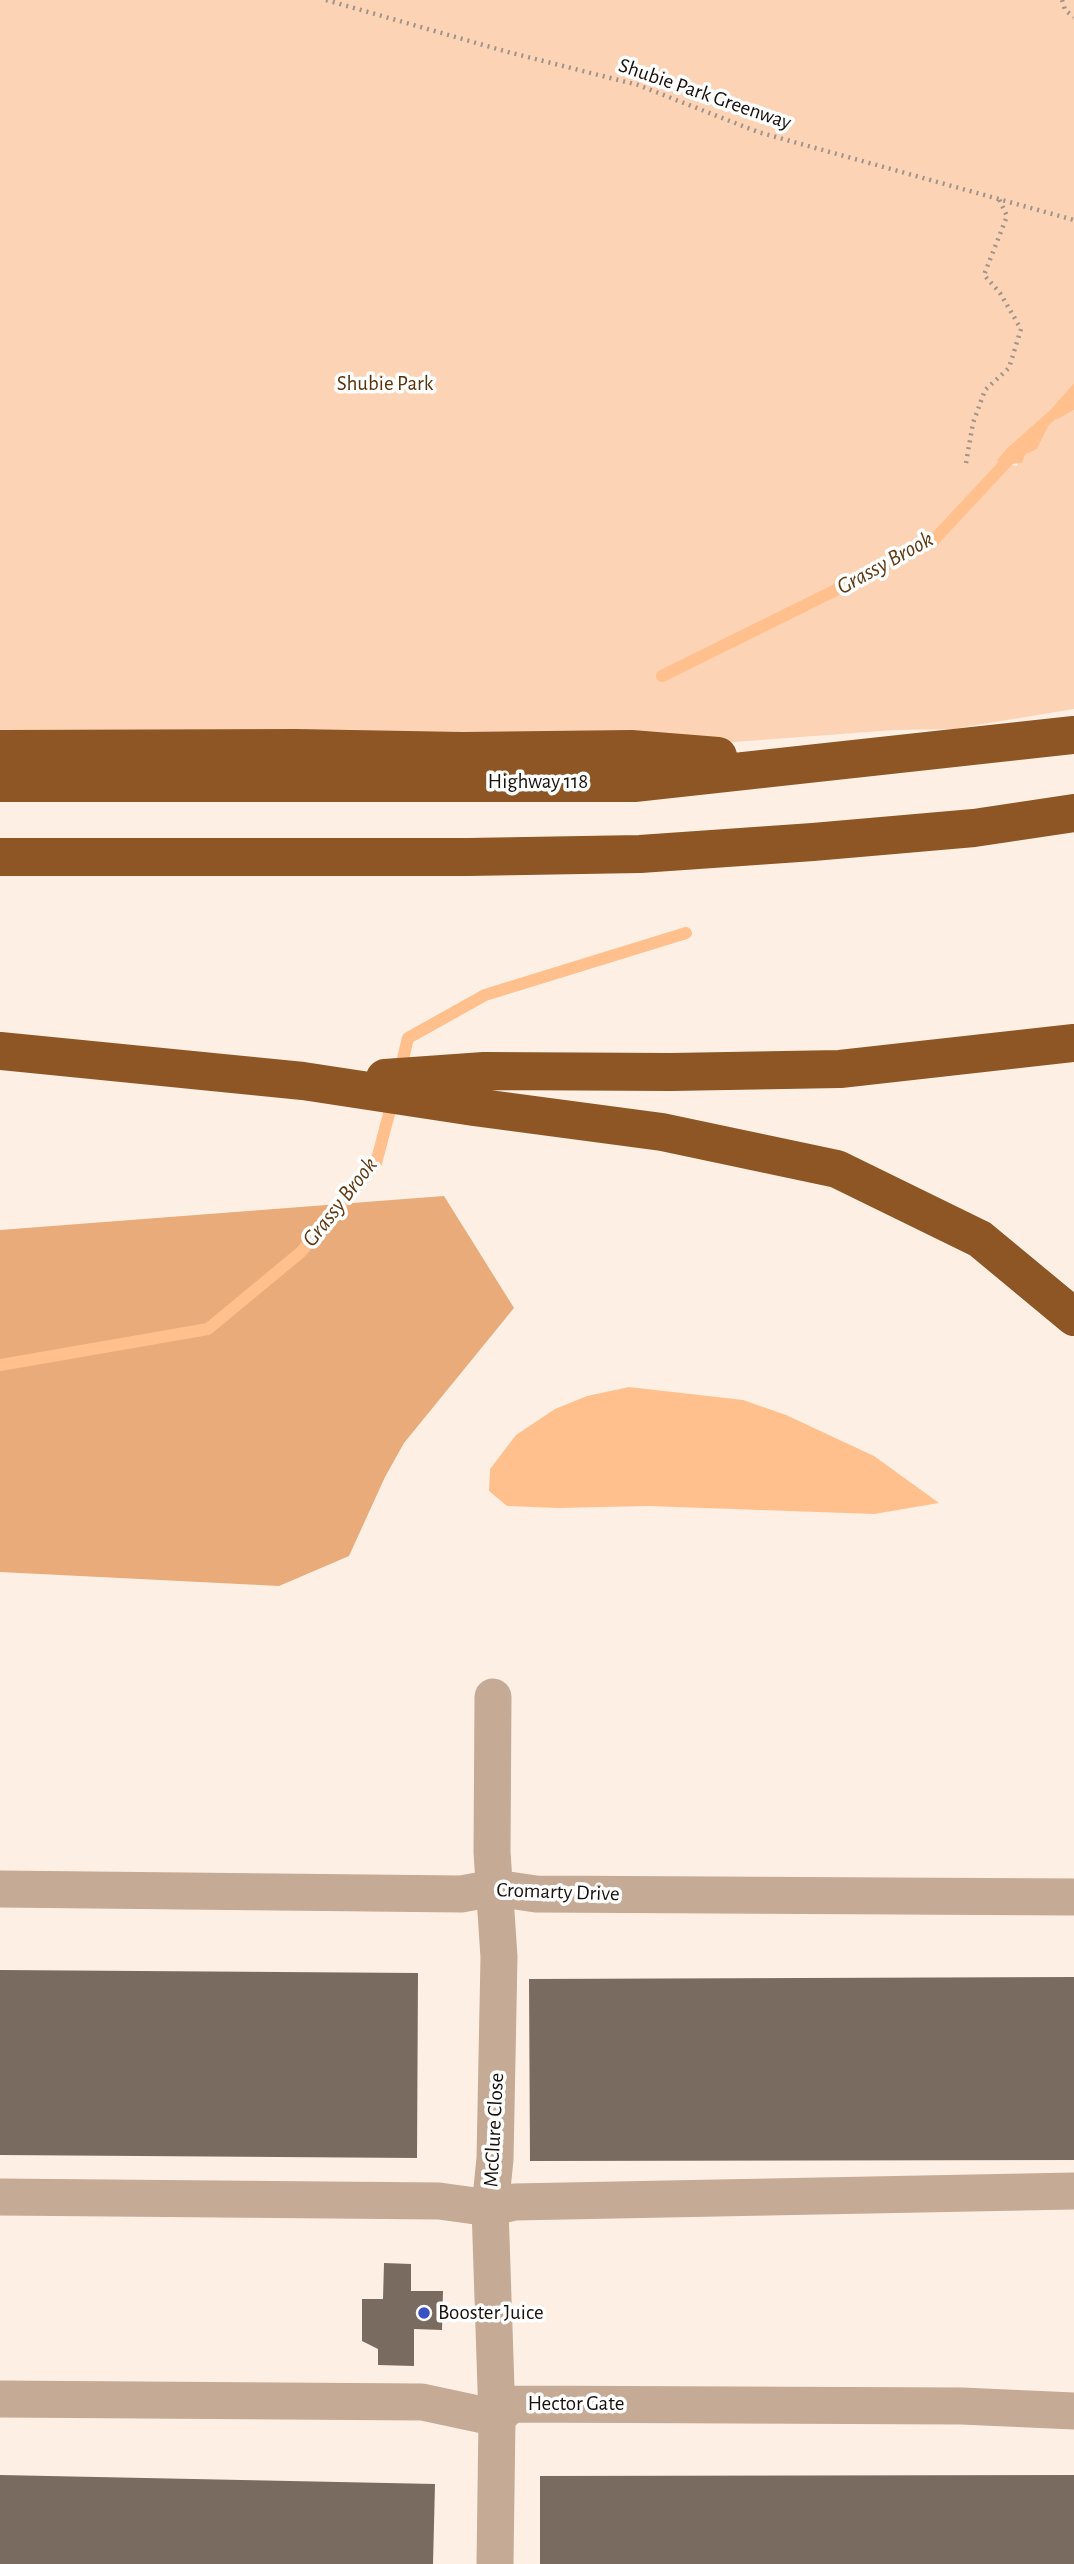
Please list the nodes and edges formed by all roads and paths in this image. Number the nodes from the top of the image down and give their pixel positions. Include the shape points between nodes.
1 (326, 0) edge
2 (1062, 0) edge
3 (1074, 17) edge
4 (999, 198) junction
5 (1074, 220) edge
6 (966, 463) dead end
7 (1074, 735) edge
8 (0, 748) edge
9 (804, 764) junction
10 (0, 783) edge
11 (1074, 813) edge
12 (0, 857) edge
13 (1074, 1043) edge
14 (0, 1051) edge
15 (479, 1089) junction
16 (1074, 1317) edge
17 (493, 1697) dead end
18 (495, 1888) junction
19 (0, 1889) edge
20 (1074, 1897) edge
21 (1074, 2191) edge
22 (0, 2197) edge
23 (490, 2208) junction
24 (0, 2399) edge
25 (1074, 2411) edge
26 (497, 2418) junction
27 (495, 2564) edge

1 - 4 path, Shubie Park Greenway via 638,85 758,132
2 - 3 path
4 - 5 path, Shubie Park Greenway
4 - 6 path via 1007,216 984,275 1021,329 1009,368 985,390
7 - 9 highway, Highway 118
8 - 9 highway via 631,749
9 - 10 highway, Highway 118 via 634,783
11 - 12 highway via 974,828 640,854
13 - 15 highway via 839,1069 671,1072
14 - 15 highway via 303,1081
15 - 16 highway via 837,1169 980,1239
17 - 18 street, McClure Close
18 - 19 street, Cromarty Drive via 461,1894
18 - 20 street, Cromarty Drive via 536,1895
18 - 23 street, McClure Close via 499,1957
21 - 23 street via 514,2202
22 - 23 street via 439,2201
23 - 26 street, McClure Close
24 - 26 street, Hector Gate via 422,2402
25 - 26 street, Hector Gate via 949,2405 510,2404
26 - 27 street, McClure Close

